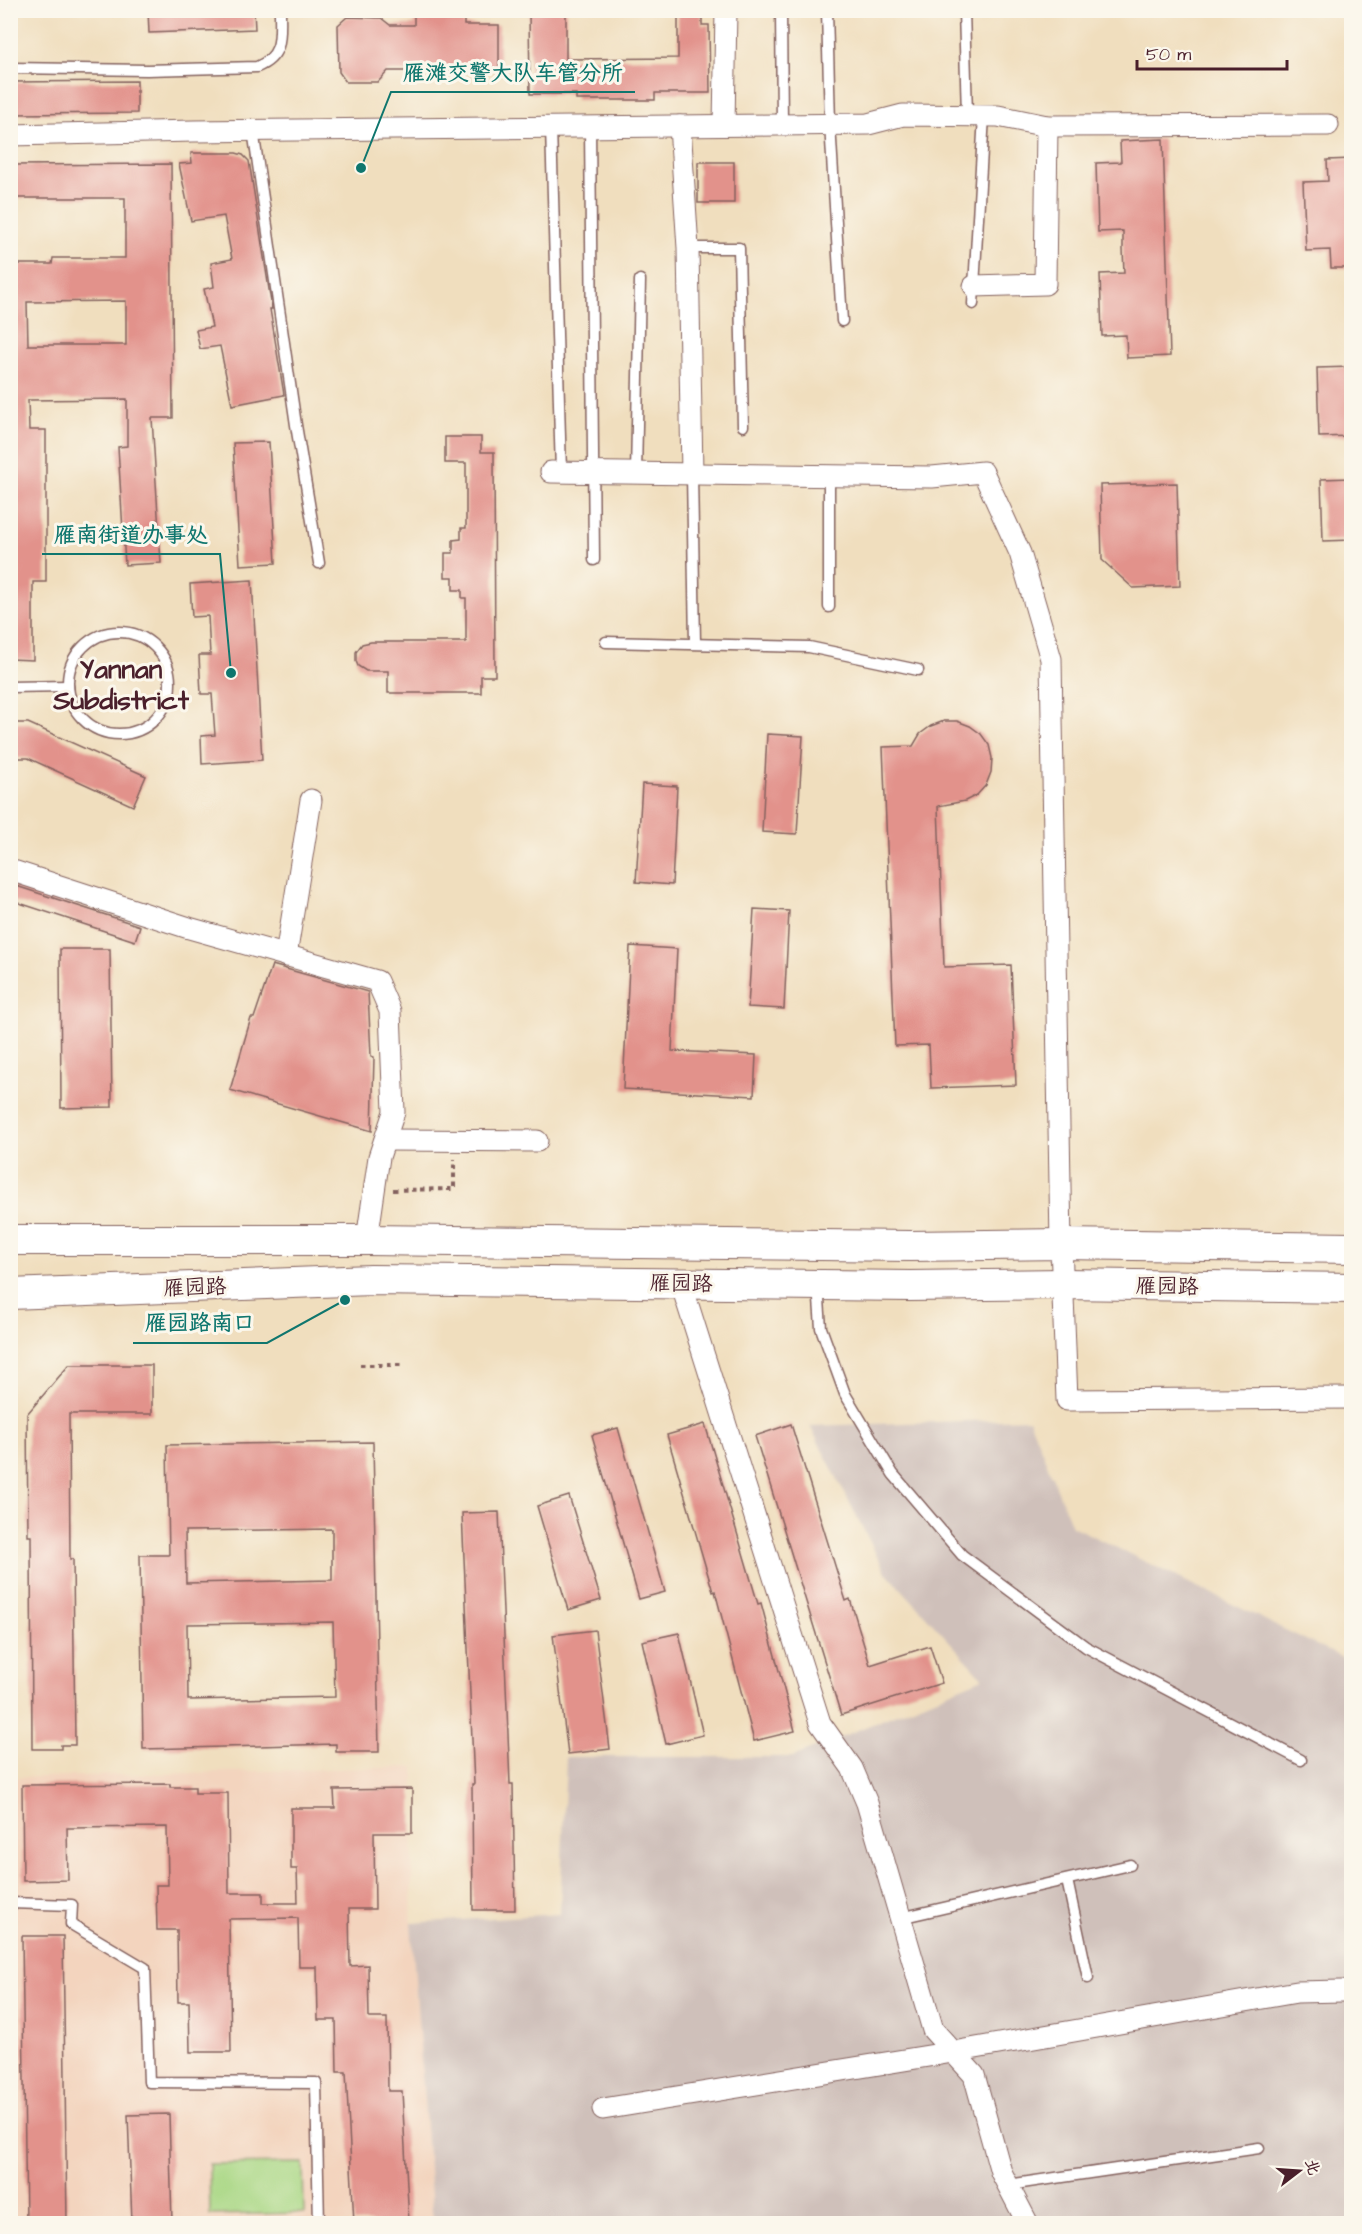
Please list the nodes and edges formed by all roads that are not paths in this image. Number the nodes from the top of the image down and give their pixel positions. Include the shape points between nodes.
1 (280, 10) edge
2 (726, 10) edge
3 (781, 10) edge
4 (827, 10) edge
5 (964, 10) edge
6 (10, 68) edge
7 (976, 116) junction
8 (783, 124) junction
9 (830, 124) junction
10 (724, 125) junction
11 (1328, 125) dead end
12 (590, 126) junction
13 (680, 126) junction
14 (1047, 126) junction
15 (551, 127) junction
16 (254, 130) junction
17 (10, 135) edge
18 (688, 248) junction
19 (640, 280) dead end
20 (973, 295) joint
21 (842, 321) dead end
22 (743, 426) dead end
23 (556, 472) joint
24 (594, 473) junction
25 (636, 474) junction
26 (692, 474) junction
27 (829, 476) junction
28 (594, 560) dead end
29 (319, 563) dead end
30 (829, 607) dead end
31 (606, 642) dead end
32 (695, 643) junction
33 (918, 670) dead end
34 (68, 686) junction
35 (10, 687) edge
36 (311, 800) dead end
37 (10, 870) edge
38 (286, 956) junction
39 (385, 1140) junction
40 (537, 1141) dead end
41 (10, 1240) edge
42 (367, 1240) junction
43 (1062, 1244) junction
44 (1352, 1248) edge
45 (681, 1283) junction
46 (1063, 1284) junction
47 (818, 1285) junction
48 (1352, 1288) edge
49 (10, 1294) edge
50 (1352, 1398) edge
51 (1301, 1760) dead end
52 (1130, 1865) dead end
53 (1068, 1880) junction
54 (10, 1903) edge
55 (900, 1918) junction
56 (1088, 1978) dead end
57 (1347, 1992) edge
58 (953, 2052) junction
59 (603, 2109) dead end
60 (1259, 2148) dead end
61 (1008, 2185) junction
62 (319, 2223) edge
63 (1028, 2223) edge

1 - 6 lane via 279,47 274,56 257,67
2 - 10 street
3 - 8 lane
4 - 9 lane
5 - 7 lane
7 - 9 street via 903,115 868,124
7 - 14 street via 998,116
7 - 20 lane
8 - 9 street
8 - 10 street
9 - 21 lane
10 - 13 street
11 - 14 street
12 - 13 street
12 - 15 street
12 - 24 lane
13 - 18 street
14 - 20 street via 1045,284
15 - 16 street
15 - 23 lane
16 - 17 street
16 - 29 lane
18 - 22 lane via 739,248
18 - 26 street
19 - 25 lane
23 - 24 street
24 - 25 street
24 - 28 lane
25 - 26 street
26 - 27 street
26 - 32 lane
27 - 30 lane
27 - 43 street via 932,477 983,472 1020,553 1051,659
31 - 32 lane
32 - 33 lane via 809,647
34 - 34 lane via 73,705 85,721 102,731 122,734 141,729 157,717 168,700 170,680 165,661 154,645 136,635 116,632 97,637 81,649 71,666
34 - 35 lane
36 - 38 street
37 - 38 street
38 - 39 street via 376,981 390,1011 394,1112
39 - 40 street
39 - 42 street
41 - 42 main road, 雁园路
42 - 43 main road, 雁园路
43 - 44 main road, 雁园路
43 - 46 street
45 - 47 main road, 雁园路
45 - 49 main road, 雁园路 via 371,1280
45 - 55 street via 820,1723 852,1768 867,1803
46 - 47 main road, 雁园路
46 - 48 main road, 雁园路
46 - 50 street via 1067,1400
47 - 51 lane via 821,1328 845,1394 893,1474 962,1555 1086,1647
52 - 53 lane
53 - 55 lane
53 - 56 lane
54 - 62 lane via 72,1905 70,1924 145,1968 149,2082 316,2082
55 - 58 street via 933,2030
57 - 58 street via 1297,1992
58 - 59 street
58 - 61 street via 974,2074
60 - 61 lane
61 - 63 street

